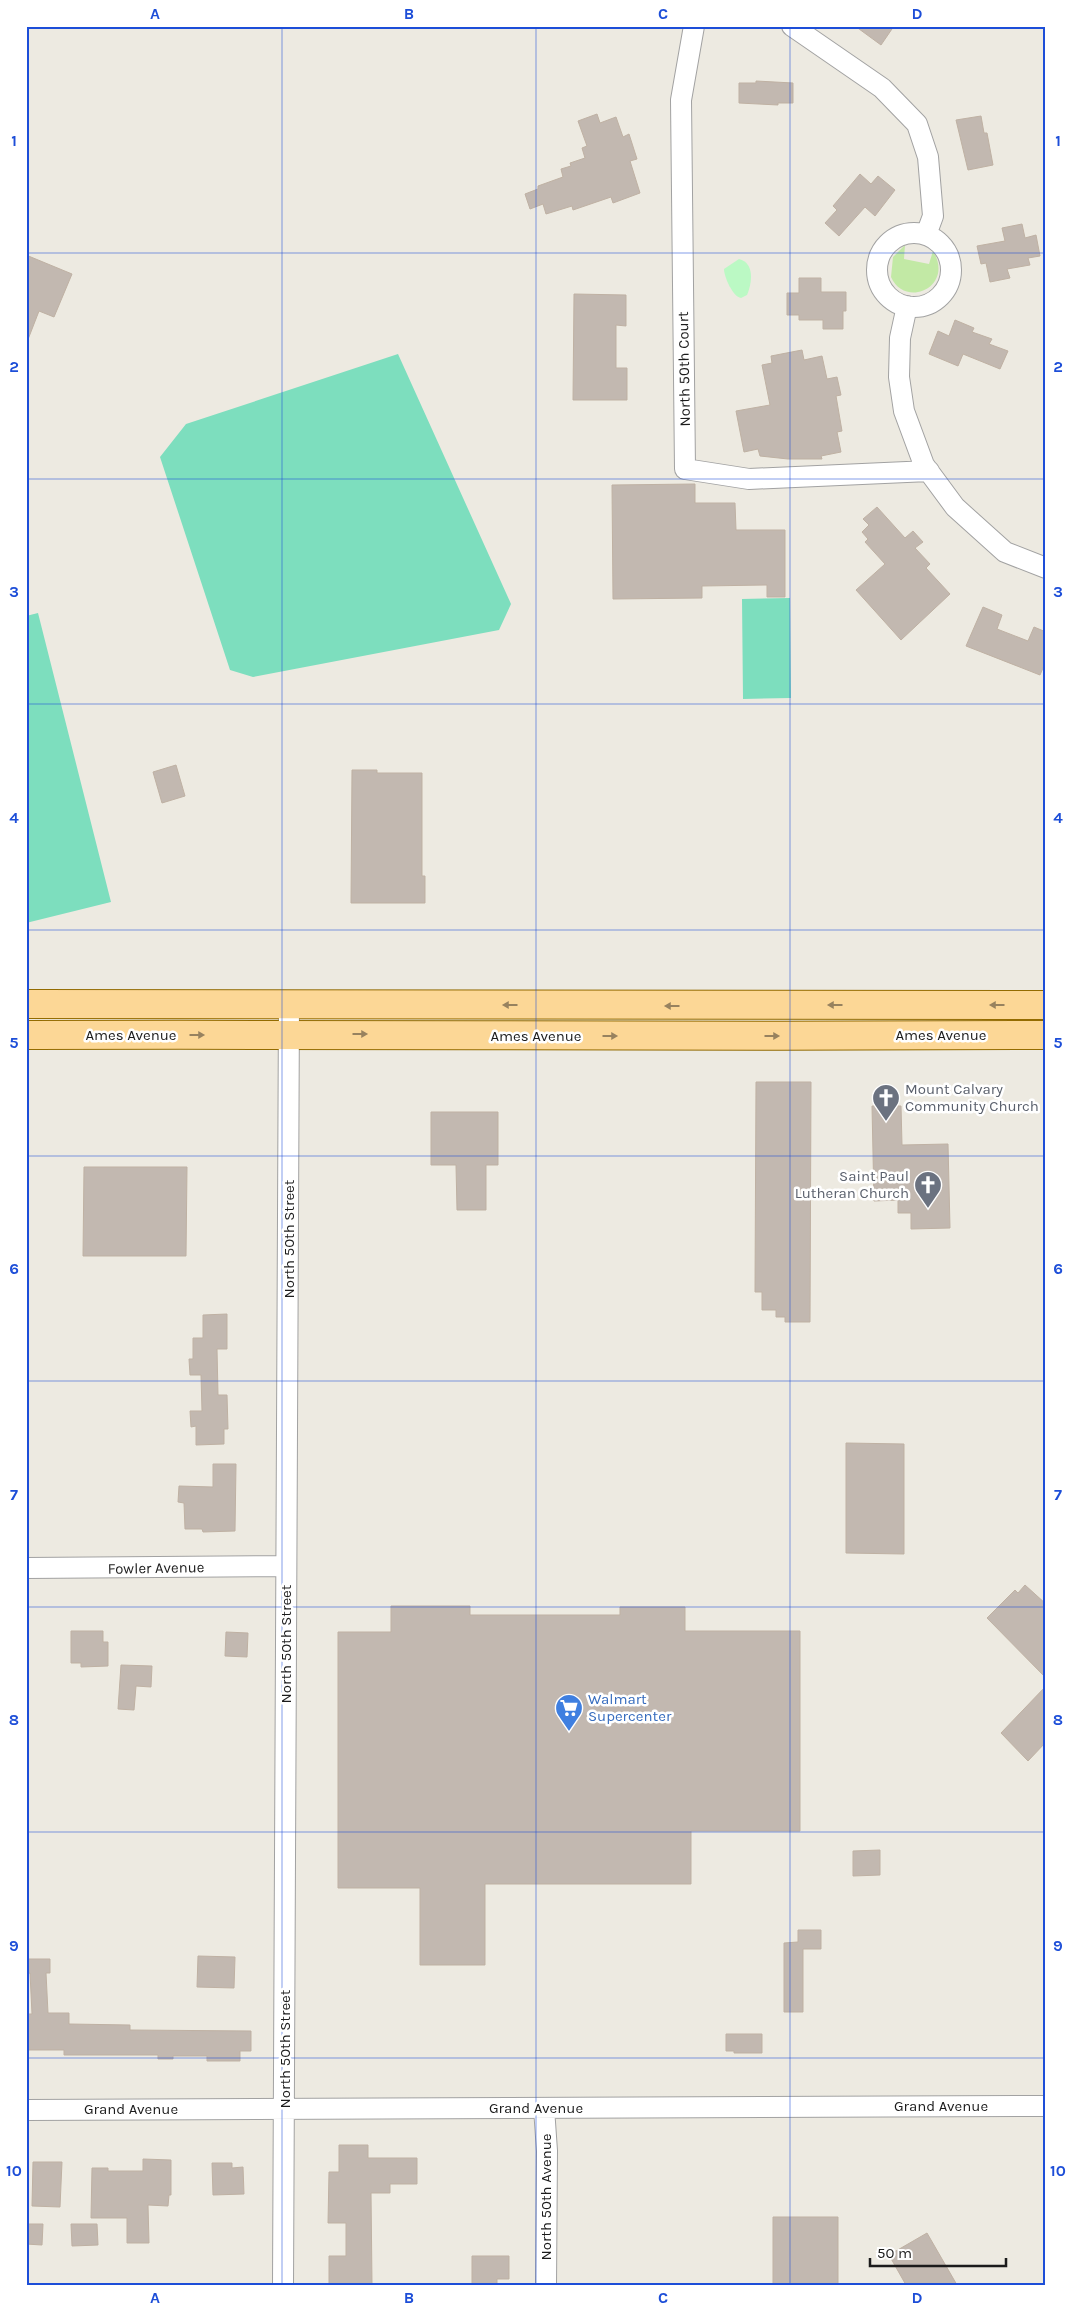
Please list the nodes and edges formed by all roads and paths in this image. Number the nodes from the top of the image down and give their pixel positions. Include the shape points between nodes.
1 (694, 26) edge
2 (792, 26) edge
3 (926, 235) junction
4 (907, 306) junction
5 (928, 471) junction
6 (1046, 568) edge
7 (289, 1003) junction
8 (26, 1004) edge
9 (1046, 1005) edge
10 (289, 1034) junction
11 (1046, 1034) edge
12 (26, 1035) edge
13 (286, 1566) junction
14 (26, 1568) edge
15 (1046, 2106) edge
16 (285, 2108) junction
17 (544, 2108) junction
18 (26, 2110) edge
19 (283, 2285) edge
20 (546, 2285) edge

1 - 5 street, North 50th Court via 681,100 685,469 749,479
2 - 3 street via 882,88 917,124 928,157 933,216
3 - 4 street via 942,244 948,254 951,276 947,288 935,300 919,307
3 - 4 street via 907,233 895,237 879,257 877,270 882,287 895,302
4 - 5 street via 900,338 900,382 904,411
5 - 6 street via 955,508 1005,552
7 - 8 main road, Ames Avenue
9 -> 7 main road, Ames Avenue
7 - 10 street, North 50th Street
10 -> 11 main road, Ames Avenue
12 -> 10 main road, Ames Avenue
10 - 13 street, North 50th Street
13 - 14 street, Fowler Avenue
13 - 16 street, North 50th Street
15 - 17 street, Grand Avenue
16 - 17 street, Grand Avenue
16 - 18 street, Grand Avenue
16 - 19 street, North 50th Street
17 - 20 street, North 50th Avenue via 547,2151

